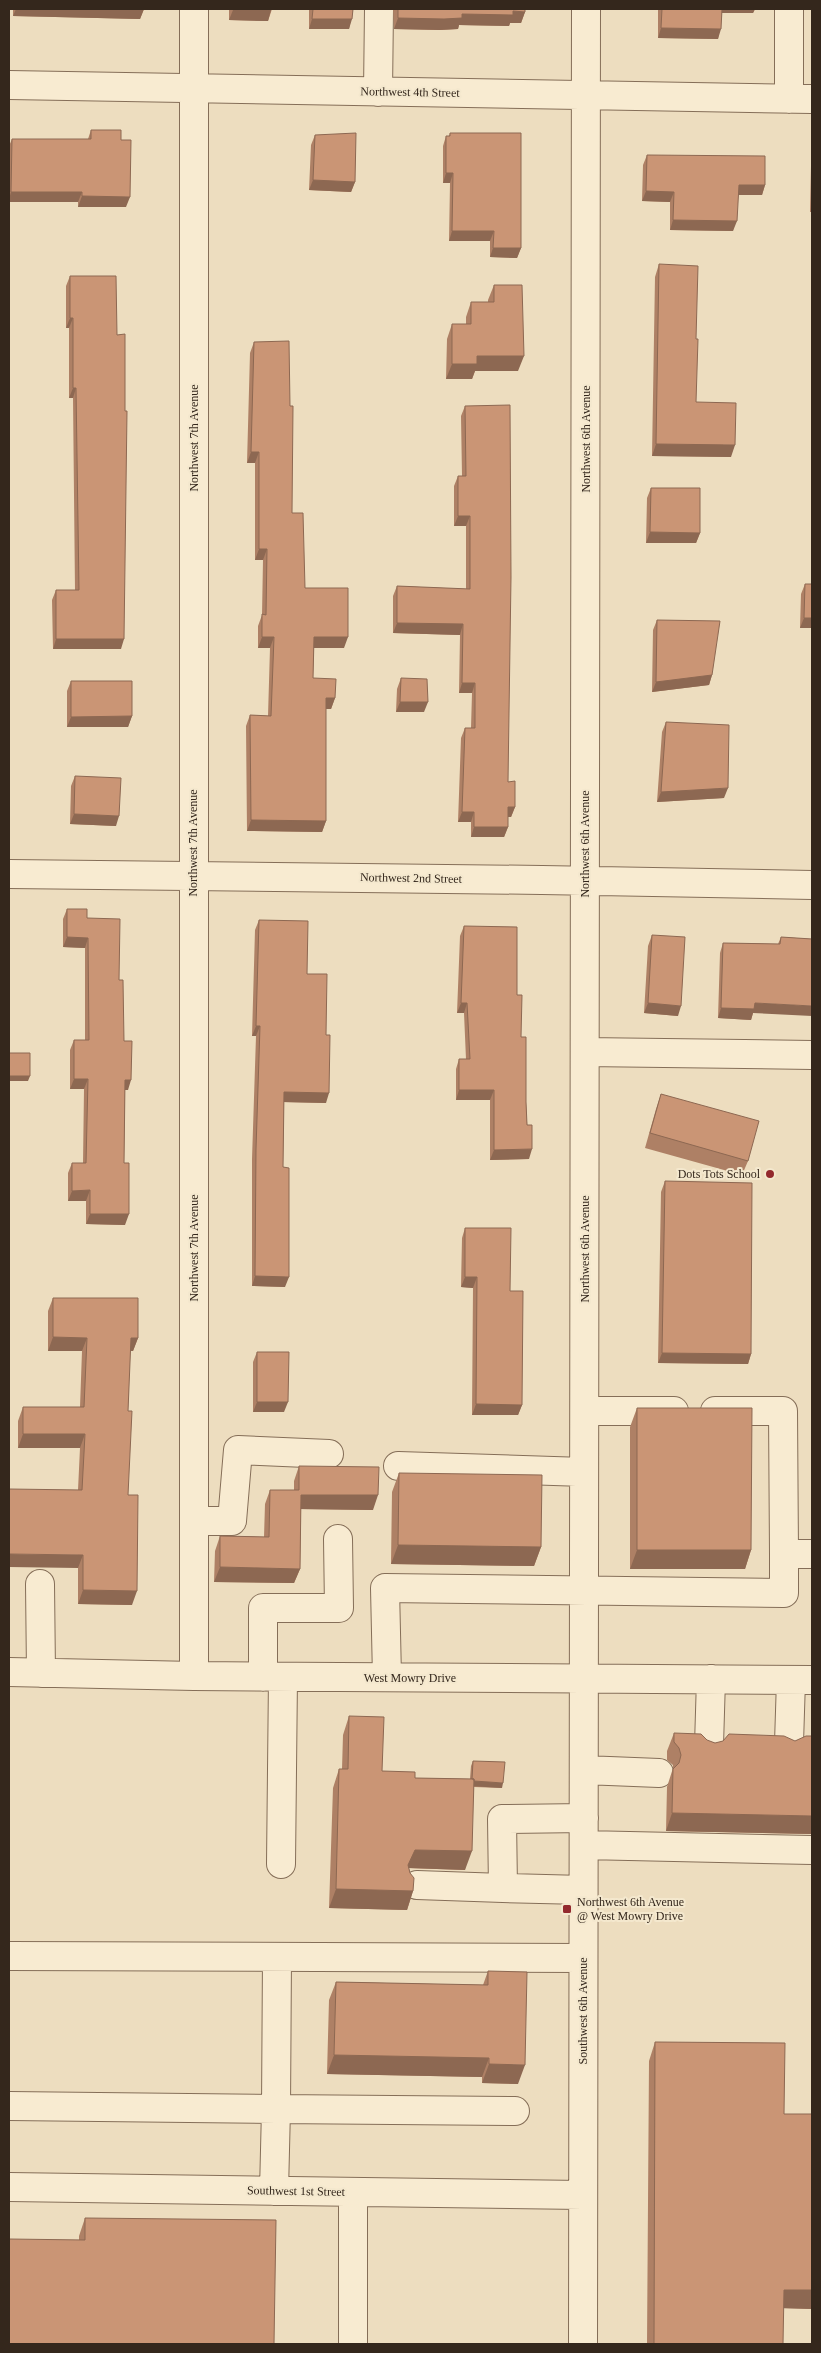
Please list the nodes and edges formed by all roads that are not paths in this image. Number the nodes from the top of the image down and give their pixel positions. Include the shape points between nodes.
1 (194, 9) edge
2 (379, 9) edge
3 (586, 9) edge
4 (789, 9) edge
5 (9, 85) edge
6 (195, 88) junction
7 (378, 92) junction
8 (587, 96) junction
9 (801, 99) edge
10 (9, 874) edge
11 (193, 876) junction
12 (585, 880) junction
13 (812, 885) edge
14 (585, 1052) junction
15 (812, 1055) edge
16 (585, 1411) junction
17 (329, 1454) dead end
18 (398, 1466) dead end
19 (584, 1472) junction
20 (195, 1521) junction
21 (338, 1539) dead end
22 (784, 1554) junction
23 (812, 1554) edge
24 (40, 1584) dead end
25 (584, 1589) junction
26 (9, 1672) edge
27 (41, 1673) junction
28 (194, 1676) junction
29 (273, 1677) junction
30 (387, 1678) junction
31 (584, 1678) junction
32 (710, 1679) junction
33 (801, 1680) edge
34 (789, 1743) edge
35 (709, 1745) edge
36 (584, 1770) junction
37 (659, 1773) dead end
38 (584, 1818) junction
39 (584, 1846) junction
40 (812, 1850) edge
41 (282, 1864) dead end
42 (417, 1885) dead end
43 (503, 1888) junction
44 (583, 1890) junction
45 (9, 1956) edge
46 (277, 1957) junction
47 (583, 1958) junction
48 (9, 2106) edge
49 (276, 2109) junction
50 (515, 2111) dead end
51 (9, 2187) edge
52 (274, 2191) junction
53 (353, 2192) junction
54 (582, 2195) junction
55 (353, 2344) edge
56 (583, 2344) edge

1 - 6 street, Northwest 7th Avenue
2 - 7 street
3 - 8 street, Northwest 6th Avenue
4 - 9 street
5 - 6 street, Northwest 4th Street
6 - 7 street, Northwest 4th Street
6 - 11 street, Northwest 7th Avenue
7 - 8 street, Northwest 4th Street
8 - 9 street, Northwest 4th Street
8 - 12 street, Northwest 6th Avenue
10 - 11 street, Northwest 2nd Street
11 - 12 street, Northwest 2nd Street
11 - 20 street, Northwest 7th Avenue
12 - 13 street, Northwest 2nd Street
12 - 14 street, Northwest 6th Avenue
14 - 15 street
14 - 16 street, Northwest 6th Avenue
16 - 19 street, Northwest 6th Avenue
16 - 22 street via 783,1410
17 - 20 street via 238,1450 232,1521
18 - 19 street
19 - 25 street, Northwest 6th Avenue
20 - 28 street, Northwest 7th Avenue
21 - 29 street via 339,1608 263,1608
22 - 23 street
22 - 25 street via 784,1593
24 - 27 street
25 - 30 street via 385,1588
25 - 31 street, Northwest 6th Avenue
26 - 27 street, West Mowry Drive
27 - 28 street, West Mowry Drive
28 - 29 street, West Mowry Drive
29 - 30 street, West Mowry Drive
29 - 41 street
30 - 31 street, West Mowry Drive
31 - 32 street, West Mowry Drive
31 - 36 street, Southwest 6th Avenue
32 - 33 street, West Mowry Drive
32 - 35 street
33 - 34 street
36 - 37 street
36 - 38 street, Southwest 6th Avenue
38 - 39 street, Southwest 6th Avenue
38 - 43 street via 502,1820
39 - 40 street
39 - 44 street, Southwest 6th Avenue
42 - 43 street
43 - 44 street
44 - 47 street, Southwest 6th Avenue
45 - 46 street
46 - 47 street
46 - 49 street
47 - 54 street, Southwest 6th Avenue
48 - 49 street
49 - 50 street
49 - 52 street
51 - 52 street, Southwest 1st Street
52 - 53 street, Southwest 1st Street
53 - 54 street, Southwest 1st Street
53 - 55 street
54 - 56 street, Southwest 6th Avenue

